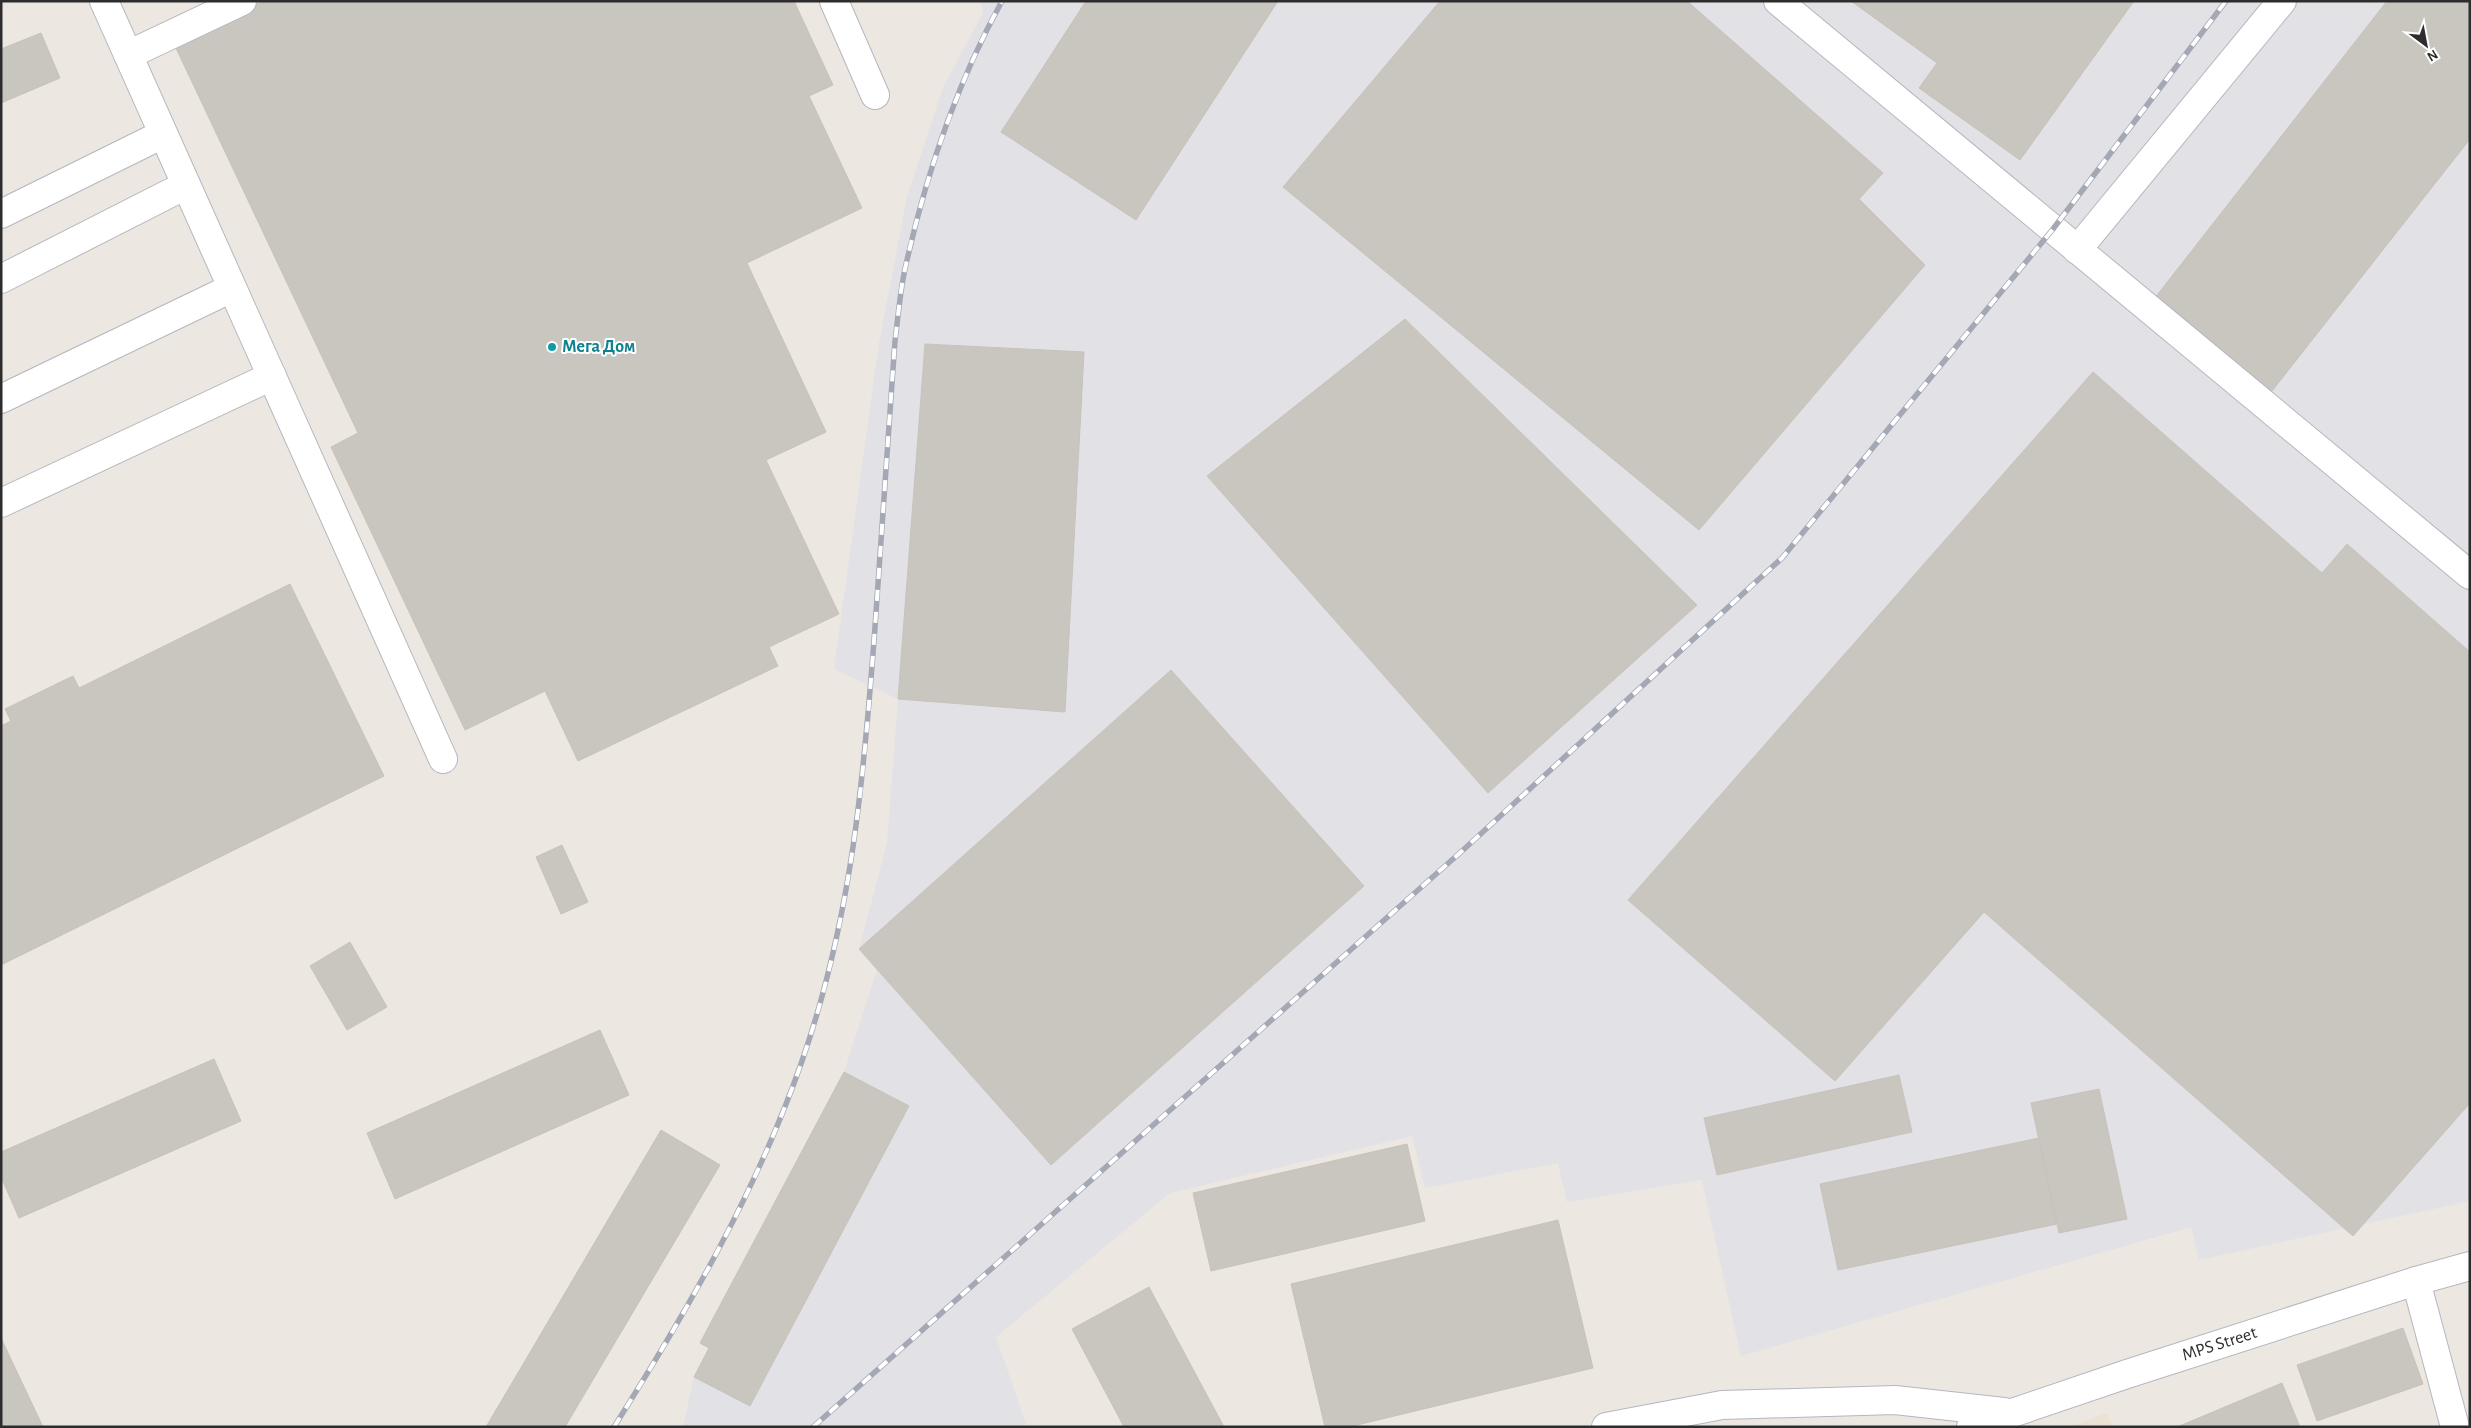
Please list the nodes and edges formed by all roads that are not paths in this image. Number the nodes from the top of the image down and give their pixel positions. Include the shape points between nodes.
1 (104, 1) edge
2 (242, 1) edge
3 (834, 1) edge
4 (1778, 1) edge
5 (2282, 1) edge
6 (128, 54) junction
7 (875, 95) dead end
8 (163, 134) junction
9 (186, 185) junction
10 (1, 214) edge
11 (2077, 250) junction
12 (1, 279) edge
13 (232, 288) junction
14 (272, 376) junction
15 (1, 399) edge
16 (1, 503) edge
17 (2470, 575) edge
18 (443, 759) dead end
19 (2470, 1266) edge
20 (2416, 1281) junction
21 (2010, 1412) junction
22 (1606, 1427) edge
23 (1971, 1427) edge
24 (2455, 1427) edge

1 - 6 street
2 - 6 street
3 - 7 street
4 - 11 street
5 - 11 street
6 - 8 street
8 - 9 street
8 - 10 street
9 - 12 street
9 - 13 street
11 - 17 street
13 - 14 street
13 - 15 street
14 - 16 street
14 - 18 street
19 - 20 street, MPS Street
20 - 21 street, MPS Street
20 - 24 street
21 - 22 street via 1895,1400 1732,1405
21 - 23 street, MPS Street

